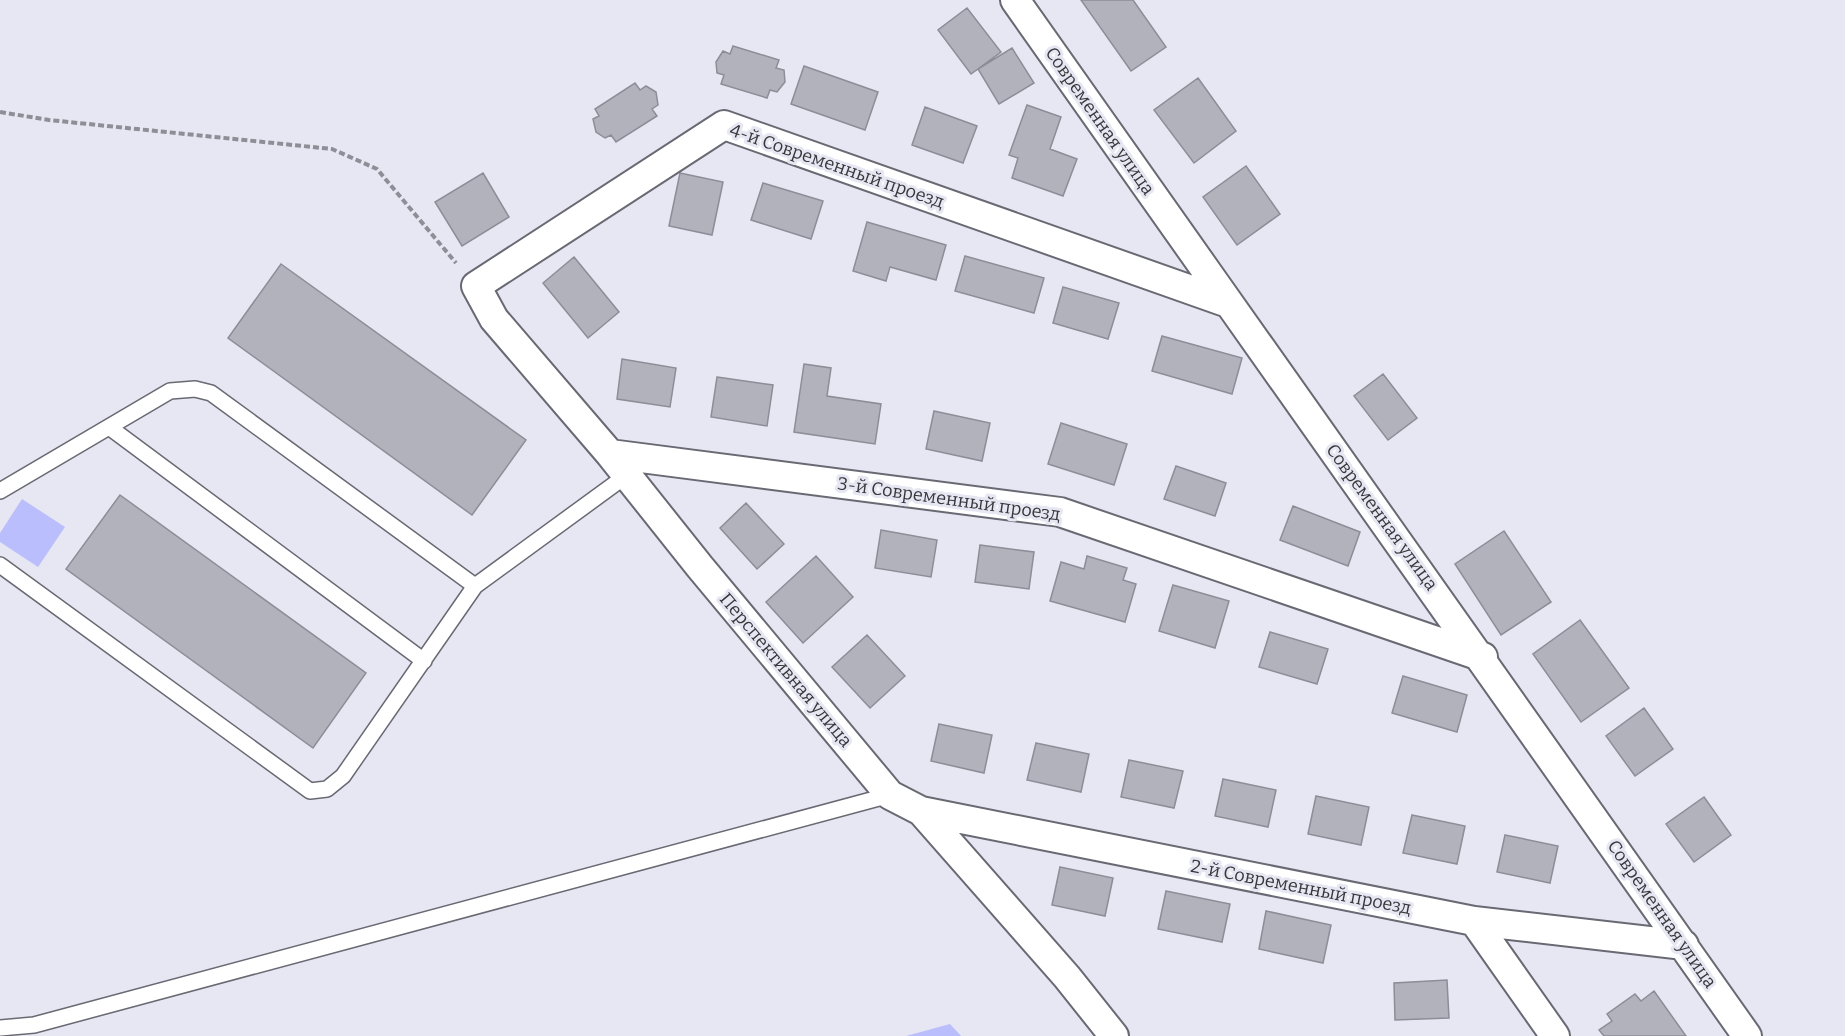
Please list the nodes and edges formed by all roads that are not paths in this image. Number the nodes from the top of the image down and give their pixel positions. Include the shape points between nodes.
1 (1015, 0) edge
2 (476, 286) joint
3 (1228, 303) junction
4 (109, 427) junction
5 (619, 465) junction
6 (0, 491) edge
7 (0, 565) edge
8 (475, 586) junction
9 (1482, 657) junction
10 (424, 661) junction
11 (890, 795) junction
12 (921, 811) junction
13 (1474, 921) junction
14 (1684, 945) junction
15 (0, 1028) edge
16 (1114, 1036) edge
17 (1555, 1036) edge
18 (1747, 1036) edge

1 - 3 street, Современная улица
2 - 3 street, 4-й Современный проезд via 724,125
2 - 5 street, Перспективная улица via 494,319
3 - 9 street, Современная улица
4 - 6 lane
4 - 8 lane via 171,391 195,389 211,393
4 - 10 lane
5 - 8 lane
5 - 9 street, 3-й Современный проезд via 1060,512
5 - 11 street, Перспективная улица
7 - 10 lane via 310,791 327,789 343,776
8 - 10 lane
9 - 14 street, Современная улица
11 - 12 street, Перспективная улица
11 - 15 lane via 34,1024
12 - 13 street, 2-й Современный проезд
12 - 16 street, Перспективная улица
13 - 14 street, 2-й Современный проезд
13 - 17 street
14 - 18 street, Современная улица

